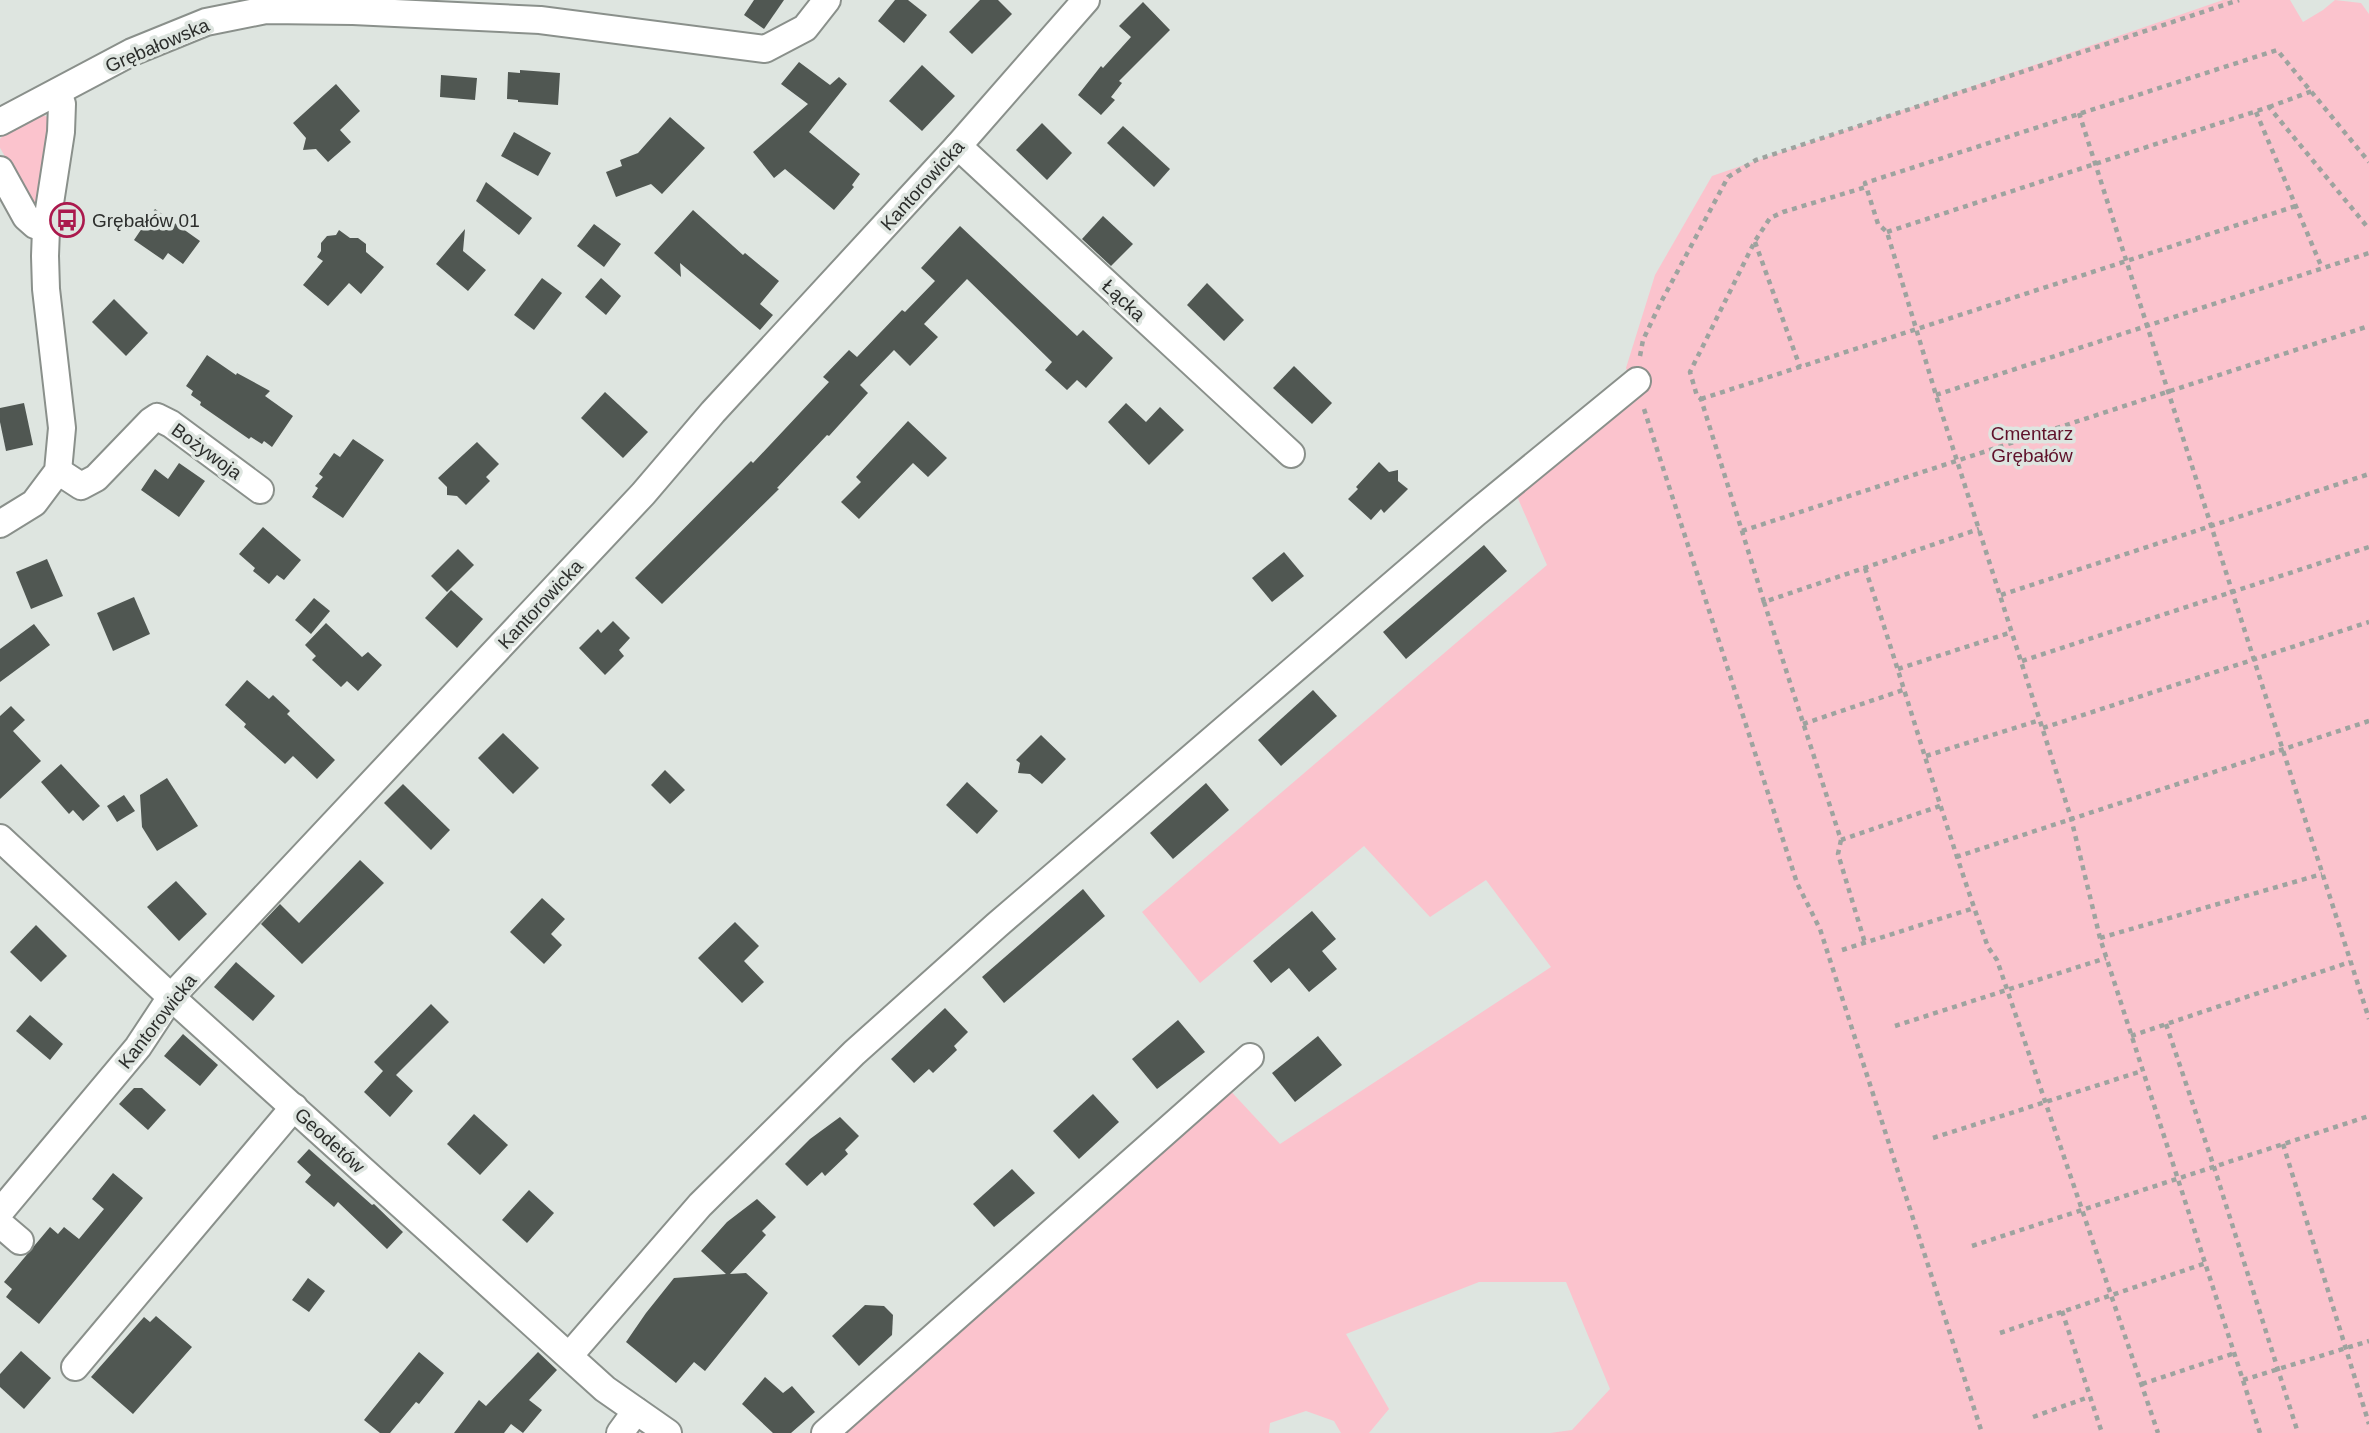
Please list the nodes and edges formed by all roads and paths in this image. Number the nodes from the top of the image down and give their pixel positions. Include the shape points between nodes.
1 (827, 0) edge
2 (1086, 0) edge
3 (2239, 0) edge
4 (2312, 91) junction
5 (58, 92) junction
6 (2269, 107) junction
7 (2256, 111) junction
8 (2079, 113) junction
9 (0, 122) edge
10 (958, 146) junction
11 (2369, 162) edge
12 (2095, 164) junction
13 (0, 170) edge
14 (1866, 187) junction
15 (2296, 206) junction
16 (46, 229) junction
17 (2369, 229) edge
18 (1886, 232) junction
19 (1755, 241) junction
20 (2369, 253) edge
21 (2126, 261) junction
22 (2322, 268) junction
23 (2369, 326) edge
24 (2148, 327) junction
25 (1915, 329) junction
26 (1800, 367) junction
27 (1637, 381) junction
28 (2169, 392) junction
29 (1936, 395) junction
30 (1701, 399) junction
31 (1291, 454) dead end
32 (1958, 461) junction
33 (58, 471) junction
34 (2369, 474) edge
35 (260, 490) dead end
36 (0, 524) edge
37 (2211, 526) junction
38 (1979, 529) junction
39 (1742, 531) junction
40 (2369, 547) edge
41 (1865, 568) junction
42 (2232, 591) junction
43 (2001, 596) junction
44 (1764, 601) junction
45 (2369, 622) edge
46 (2012, 632) junction
47 (2254, 659) junction
48 (2022, 661) junction
49 (1899, 668) junction
50 (1906, 690) junction
51 (2040, 720) junction
52 (2369, 721) edge
53 (1802, 724) junction
54 (2043, 728) junction
55 (2283, 748) junction
56 (1926, 756) junction
57 (1940, 806) junction
58 (2071, 818) junction
59 (0, 838) edge
60 (1841, 840) junction
61 (1956, 857) junction
62 (2322, 874) junction
63 (1973, 908) junction
64 (2100, 938) junction
65 (1864, 943) junction
66 (1842, 950) dead end
67 (2106, 958) junction
68 (2350, 962) junction
69 (2007, 991) junction
70 (172, 997) junction
71 (2369, 1019) edge
72 (2166, 1024) junction
73 (1895, 1026) dead end
74 (2131, 1036) junction
75 (1250, 1057) dead end
76 (2142, 1071) junction
77 (2045, 1102) junction
78 (294, 1107) junction
79 (2369, 1116) edge
80 (1933, 1138) dead end
81 (2283, 1144) junction
82 (2214, 1167) junction
83 (2178, 1179) junction
84 (2083, 1209) junction
85 (0, 1212) edge
86 (0, 1224) edge
87 (20, 1241) dead end
88 (1972, 1246) dead end
89 (2206, 1263) junction
90 (2112, 1295) junction
91 (2062, 1311) junction
92 (2000, 1333) dead end
93 (2369, 1341) edge
94 (2347, 1348) junction
95 (2235, 1353) junction
96 (569, 1356) junction
97 (75, 1367) dead end
98 (2279, 1369) junction
99 (2243, 1380) junction
100 (2142, 1384) junction
101 (2090, 1397) junction
102 (636, 1411) junction
103 (2033, 1417) dead end
104 (2369, 1424) edge
105 (2258, 1432) edge
106 (620, 1433) edge
107 (668, 1433) edge
108 (825, 1433) edge
109 (1982, 1433) edge
110 (2102, 1433) edge
111 (2158, 1433) edge
112 (2298, 1433) edge

1 - 5 street, Grębałowska via 805,28 765,49 540,20 266,10 206,22 132,52
2 - 10 street, Kantorowicka
3 - 27 path via 1756,160 1728,177 1643,340
4 - 6 path
4 - 8 path via 2277,50
4 - 11 path
5 - 9 street, Grębałowska
5 - 16 street via 61,132
6 - 7 path
6 - 17 path
7 - 12 path
7 - 15 path
8 - 12 path
8 - 14 path via 1865,183
10 - 31 street, Łącka
10 - 70 street, Kantorowicka via 643,494
12 - 18 path
12 - 21 path
13 - 16 street via 26,217
14 - 18 path via 1878,224
14 - 19 path via 1770,218
15 - 21 path
15 - 22 path
16 - 33 street via 46,289 62,428
18 - 25 path
19 - 26 path
19 - 30 path via 1690,372
20 - 22 path
21 - 24 path
21 - 25 path
22 - 24 path
23 - 28 path
24 - 28 path
24 - 29 path
25 - 26 path
25 - 29 path
26 - 30 path
27 - 96 street via 1466,522 854,1053 700,1205
27 - 109 path via 1797,883 1820,929
28 - 32 path
28 - 37 path
29 - 32 path
30 - 39 path
32 - 38 path
32 - 39 path
33 - 35 street, Bożywoja via 81,486 96,478 157,417
33 - 36 street via 34,503
34 - 37 path
37 - 42 path
37 - 43 path
38 - 41 path
38 - 43 path
39 - 44 path
40 - 42 path
41 - 44 path
41 - 49 path
42 - 47 path
42 - 48 path
43 - 46 path
44 - 53 path
45 - 47 path
46 - 48 path
46 - 49 path
47 - 54 path
47 - 55 path
48 - 51 path
49 - 50 path
50 - 53 path
50 - 56 path
51 - 54 path
51 - 56 path
52 - 55 path
53 - 60 path
54 - 58 path
55 - 58 path
55 - 62 path
56 - 57 path
57 - 60 path
57 - 61 path
58 - 61 path
58 - 64 path
59 - 70 street, Geodetów
60 - 65 path via 1838,854
61 - 63 path
62 - 64 path
62 - 68 path
63 - 65 path
63 - 69 path
64 - 67 path
65 - 66 path
67 - 69 path
67 - 74 path
68 - 71 path
68 - 72 path
69 - 73 path
69 - 77 path
70 - 78 street, Geodetów
70 - 85 street, Kantorowicka via 138,1047
72 - 74 path
72 - 82 path
74 - 76 path
75 - 108 street
76 - 77 path
76 - 83 path
77 - 80 path
77 - 84 path
78 - 96 street, Geodetów
78 - 97 street
79 - 81 path
81 - 82 path
81 - 94 path
82 - 83 path
82 - 98 path
83 - 84 path
83 - 89 path
84 - 88 path
84 - 90 path
86 - 87 street
89 - 90 path
89 - 95 path
90 - 91 path
90 - 100 path
91 - 92 path
91 - 101 path
93 - 94 path
94 - 98 path
94 - 104 path
95 - 99 path
95 - 100 path
96 - 102 street, Geodetów
98 - 99 path
98 - 112 path
99 - 105 path
100 - 111 path
101 - 103 path
101 - 110 path
102 - 106 street
102 - 107 street, Geodetów

